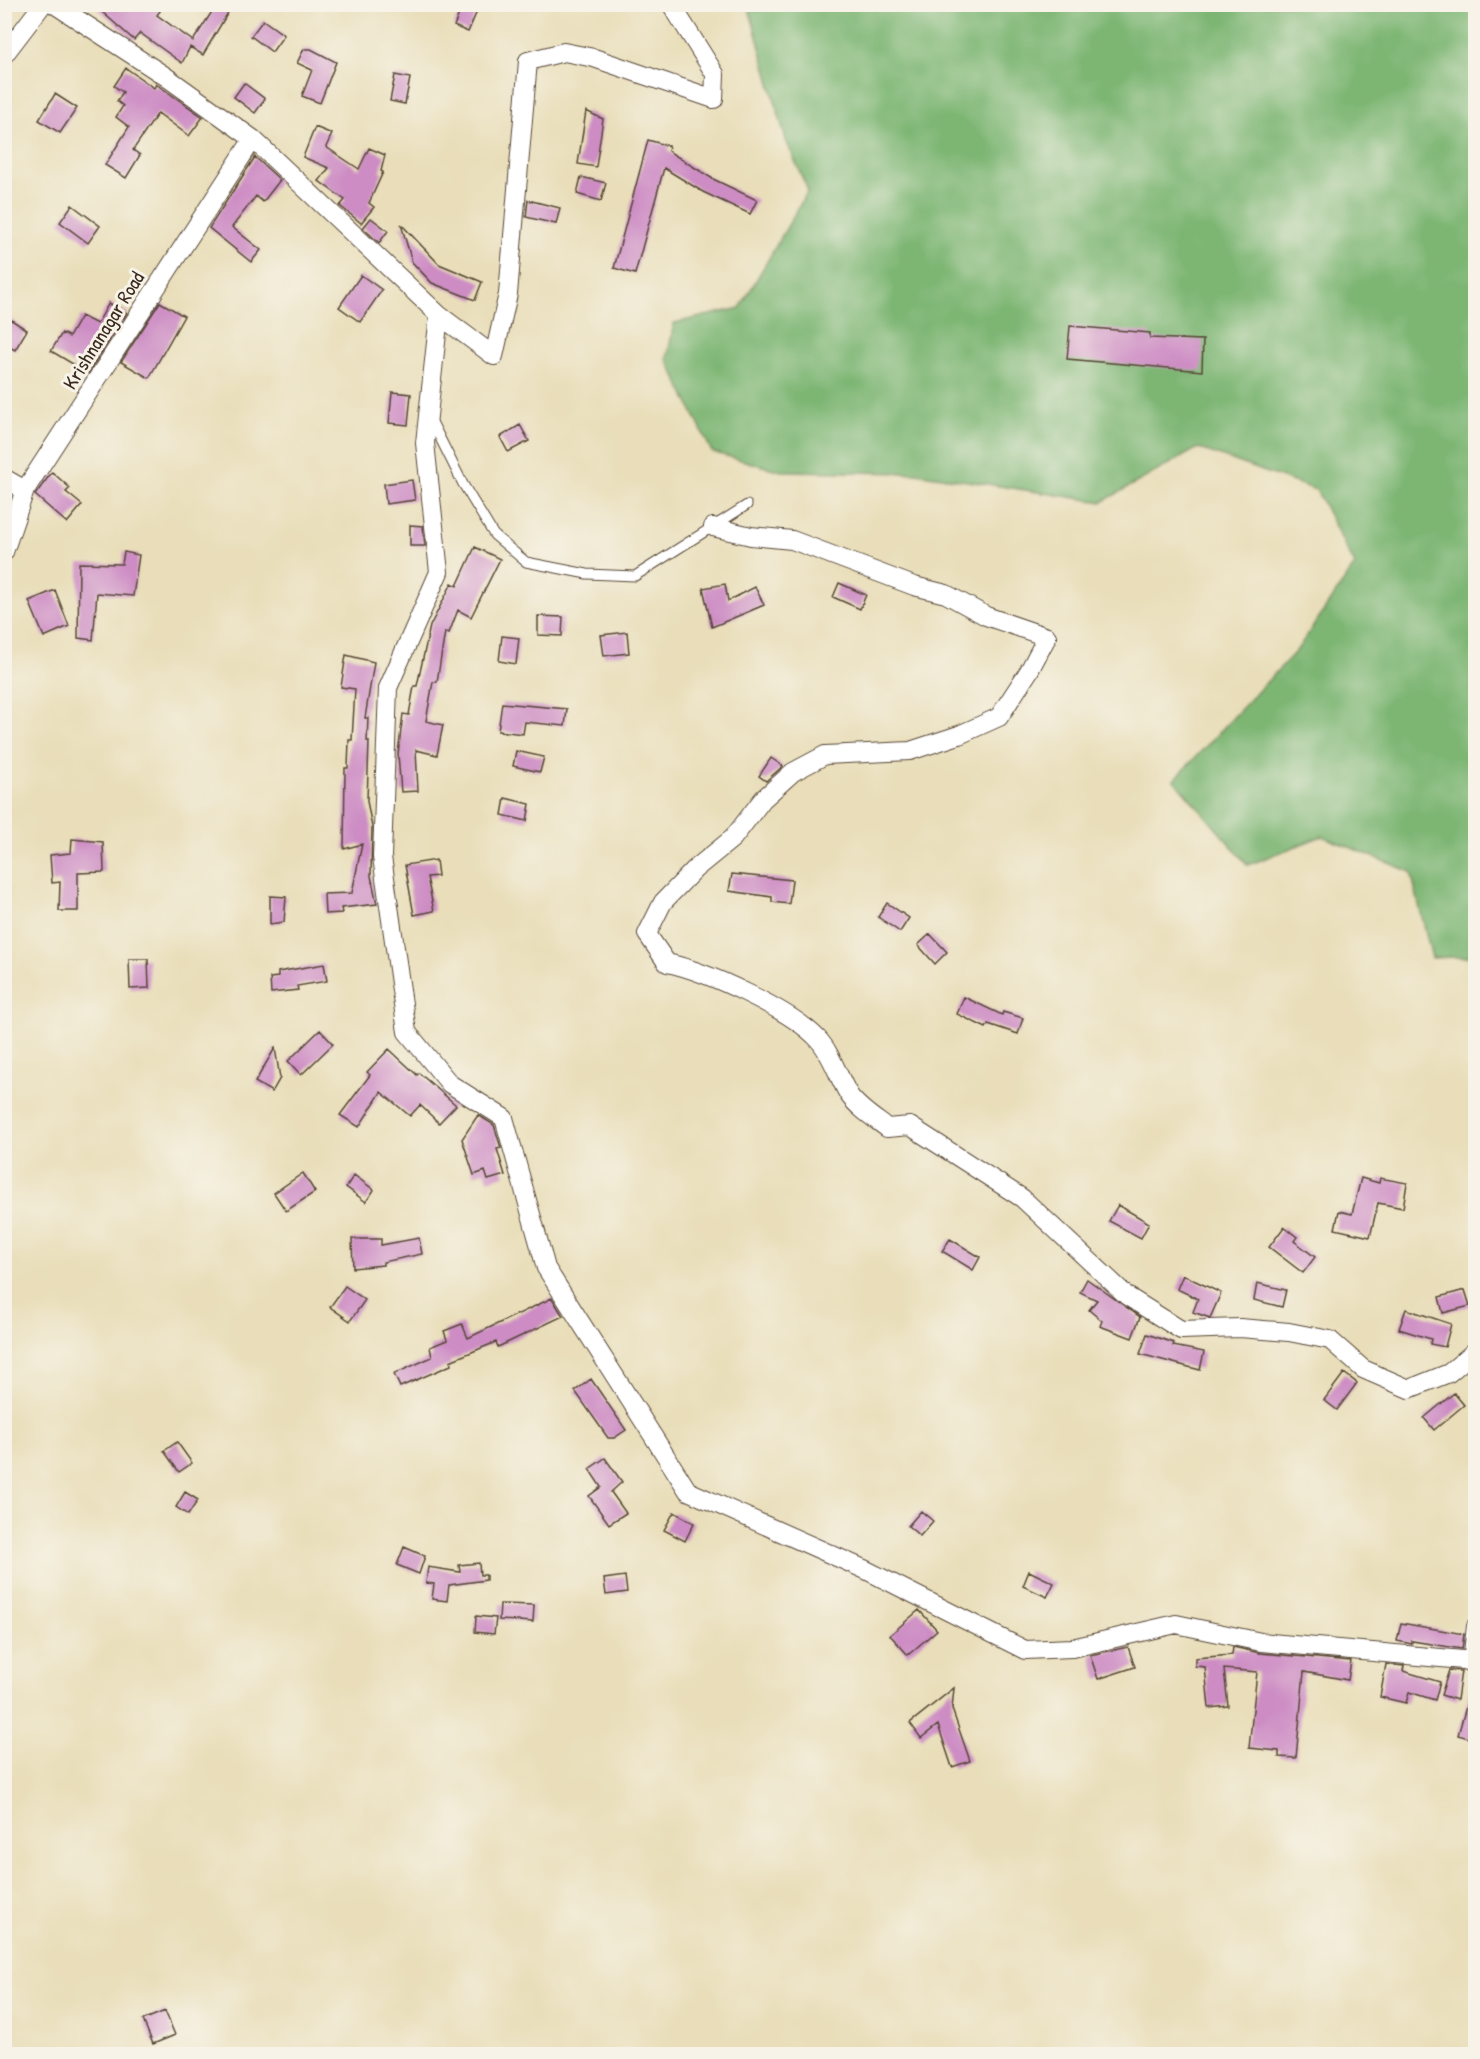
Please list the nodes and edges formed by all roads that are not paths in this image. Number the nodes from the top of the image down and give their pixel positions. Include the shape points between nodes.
1 (43, 4) edge
2 (54, 4) edge
3 (671, 4) edge
4 (4, 55) edge
5 (253, 139) junction
6 (439, 315) junction
7 (428, 414) junction
8 (4, 478) edge
9 (25, 490) junction
10 (747, 505) dead end
11 (713, 527) junction
12 (4, 552) edge
13 (1476, 1350) edge
14 (1476, 1626) edge
15 (1474, 1663) edge

1 - 4 street
2 - 5 street
3 - 6 street via 715,74 714,99 594,58 564,52 528,61 508,294 494,356
5 - 6 street
5 - 9 street, Krishnanagar Road
6 - 7 street
7 - 11 lane via 494,535 526,562 587,574 635,576
7 - 15 street via 425,443 439,572 388,688 387,699 382,857 407,1032 450,1084 504,1118 546,1268 688,1491 866,1570 1025,1650 1072,1647 1176,1624 1261,1642
8 - 9 street
9 - 12 street, Krishnanagar Road
10 - 11 lane
11 - 13 street via 751,537 792,540 914,586 946,594 986,616 1047,637 999,717 910,751 825,755 793,772 763,800 733,838 663,902 647,934 668,963 693,969 798,1020 819,1040 850,1096 870,1115 887,1128 910,1126 1022,1198 1127,1296 1181,1330 1240,1328 1330,1340 1363,1369 1409,1389 1449,1373
14 - 15 street

